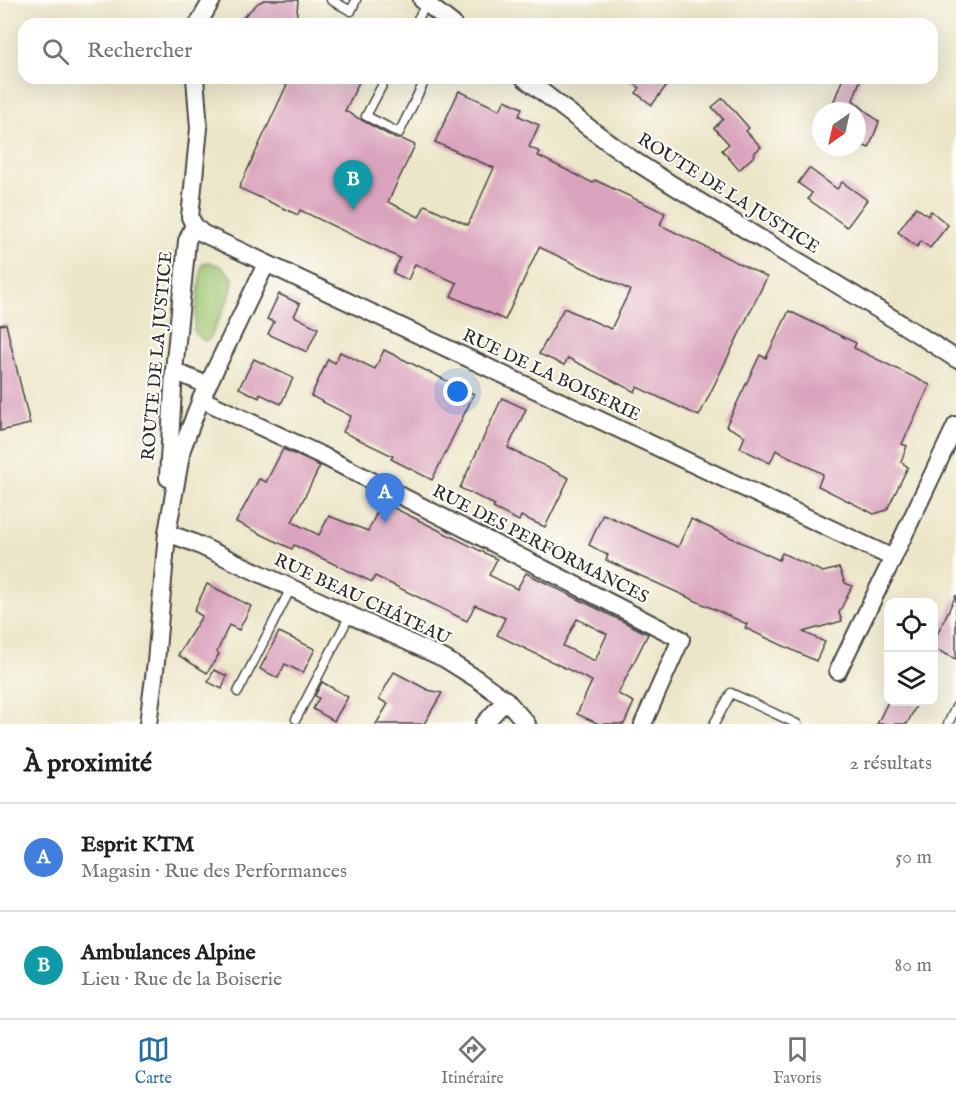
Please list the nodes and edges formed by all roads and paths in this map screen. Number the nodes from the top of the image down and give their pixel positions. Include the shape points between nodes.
1 (212, 0) edge
2 (331, 0) edge
3 (356, 0) edge
4 (424, 2) edge
5 (202, 18) edge
6 (417, 18) edge
7 (442, 18) edge
8 (195, 84) edge
9 (383, 84) edge
10 (423, 84) edge
11 (532, 84) edge
12 (194, 225) junction
13 (266, 264) junction
14 (918, 333) junction
15 (956, 347) edge
16 (956, 359) edge
17 (174, 371) junction
18 (204, 392) junction
19 (956, 425) edge
20 (167, 533) junction
21 (893, 558) junction
22 (291, 588) junction
23 (350, 615) junction
24 (838, 671) dead end
25 (238, 692) dead end
26 (506, 700) junction
27 (956, 707) edge
28 (296, 719) dead end
29 (148, 724) edge
30 (484, 724) edge
31 (527, 724) edge
32 (643, 724) edge
33 (714, 724) edge
34 (797, 724) edge
35 (948, 724) edge

1 - 5 street
2 - 3 lane via 351,11
4 - 6 lane
4 - 7 street
8 - 12 street, ROUTE DE LA JUSTICE via 199,128 190,205
9 - 10 lane via 366,116 399,133
11 - 14 street, ROUTE DE LA JUSTICE via 639,163
12 - 13 street, RUE DE LA BOISERIE via 202,233
12 - 17 street, ROUTE DE LA JUSTICE via 187,241
13 - 18 street, ROUTE DE LA JUSTICE
13 - 21 street, RUE DE LA BOISERIE
14 - 15 street, ROUTE DE LA JUSTICE
14 - 16 street, ROUTE DE LA JUSTICE
17 - 18 street, RUE DES PERFORMANCES
17 - 20 street, ROUTE DE LA JUSTICE
18 - 20 street, ROUTE DE LA JUSTICE via 182,449
18 - 32 street, RUE DES PERFORMANCES via 681,639
19 - 21 street
20 - 22 street, RUE BEAU CHÂTEAU
20 - 29 street, ROUTE DE LA JUSTICE
21 - 24 street
22 - 23 street, RUE BEAU CHÂTEAU
22 - 25 lane
23 - 26 street, RUE BEAU CHÂTEAU via 445,659
23 - 28 lane
26 - 30 street
26 - 31 street, RUE BEAU CHÂTEAU
27 - 35 lane
33 - 34 lane via 731,693

